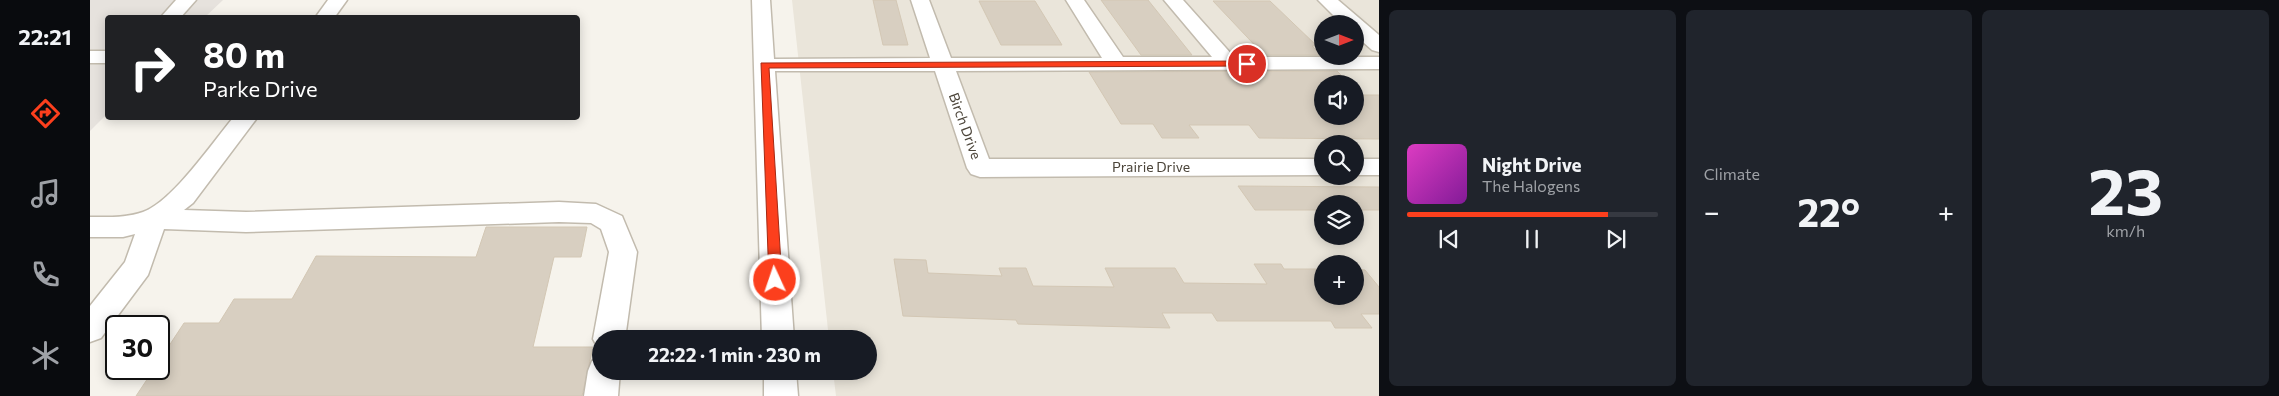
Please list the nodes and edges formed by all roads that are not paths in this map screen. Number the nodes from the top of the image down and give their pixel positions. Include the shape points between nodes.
1 (187, 0) edge
2 (338, 0) edge
3 (761, 0) edge
4 (920, 0) edge
5 (1075, 0) edge
6 (1173, 0) edge
7 (1327, 0) edge
8 (172, 15) edge
9 (326, 15) edge
10 (1344, 15) edge
11 (1364, 32) edge
12 (1379, 46) edge
13 (90, 57) edge
14 (105, 57) edge
15 (1379, 63) edge
16 (1117, 64) junction
17 (1228, 64) junction
18 (764, 65) junction
19 (942, 65) junction
20 (243, 120) edge
21 (1314, 167) edge
22 (1364, 167) edge
23 (1379, 167) edge
24 (980, 168) joint
25 (154, 219) junction
26 (90, 227) edge
27 (90, 329) edge
28 (610, 330) edge
29 (778, 330) edge
30 (603, 380) edge
31 (780, 380) edge
32 (601, 396) edge
33 (781, 396) edge

1 - 8 street
2 - 9 street
3 - 18 street
4 - 19 street, Birch Drive
5 - 16 street
6 - 17 street
7 - 10 street
11 - 12 street
13 - 14 street
15 - 17 street
16 - 17 street
16 - 19 street
18 - 19 street
18 - 29 street
19 - 24 street, Birch Drive
20 - 25 street via 184,196
21 - 24 street, Prairie Drive
22 - 23 street
25 - 26 street via 123,227
25 - 27 street via 138,267
25 - 28 street via 246,222 559,212 596,214 612,223 622,252
30 - 32 street
31 - 33 street

